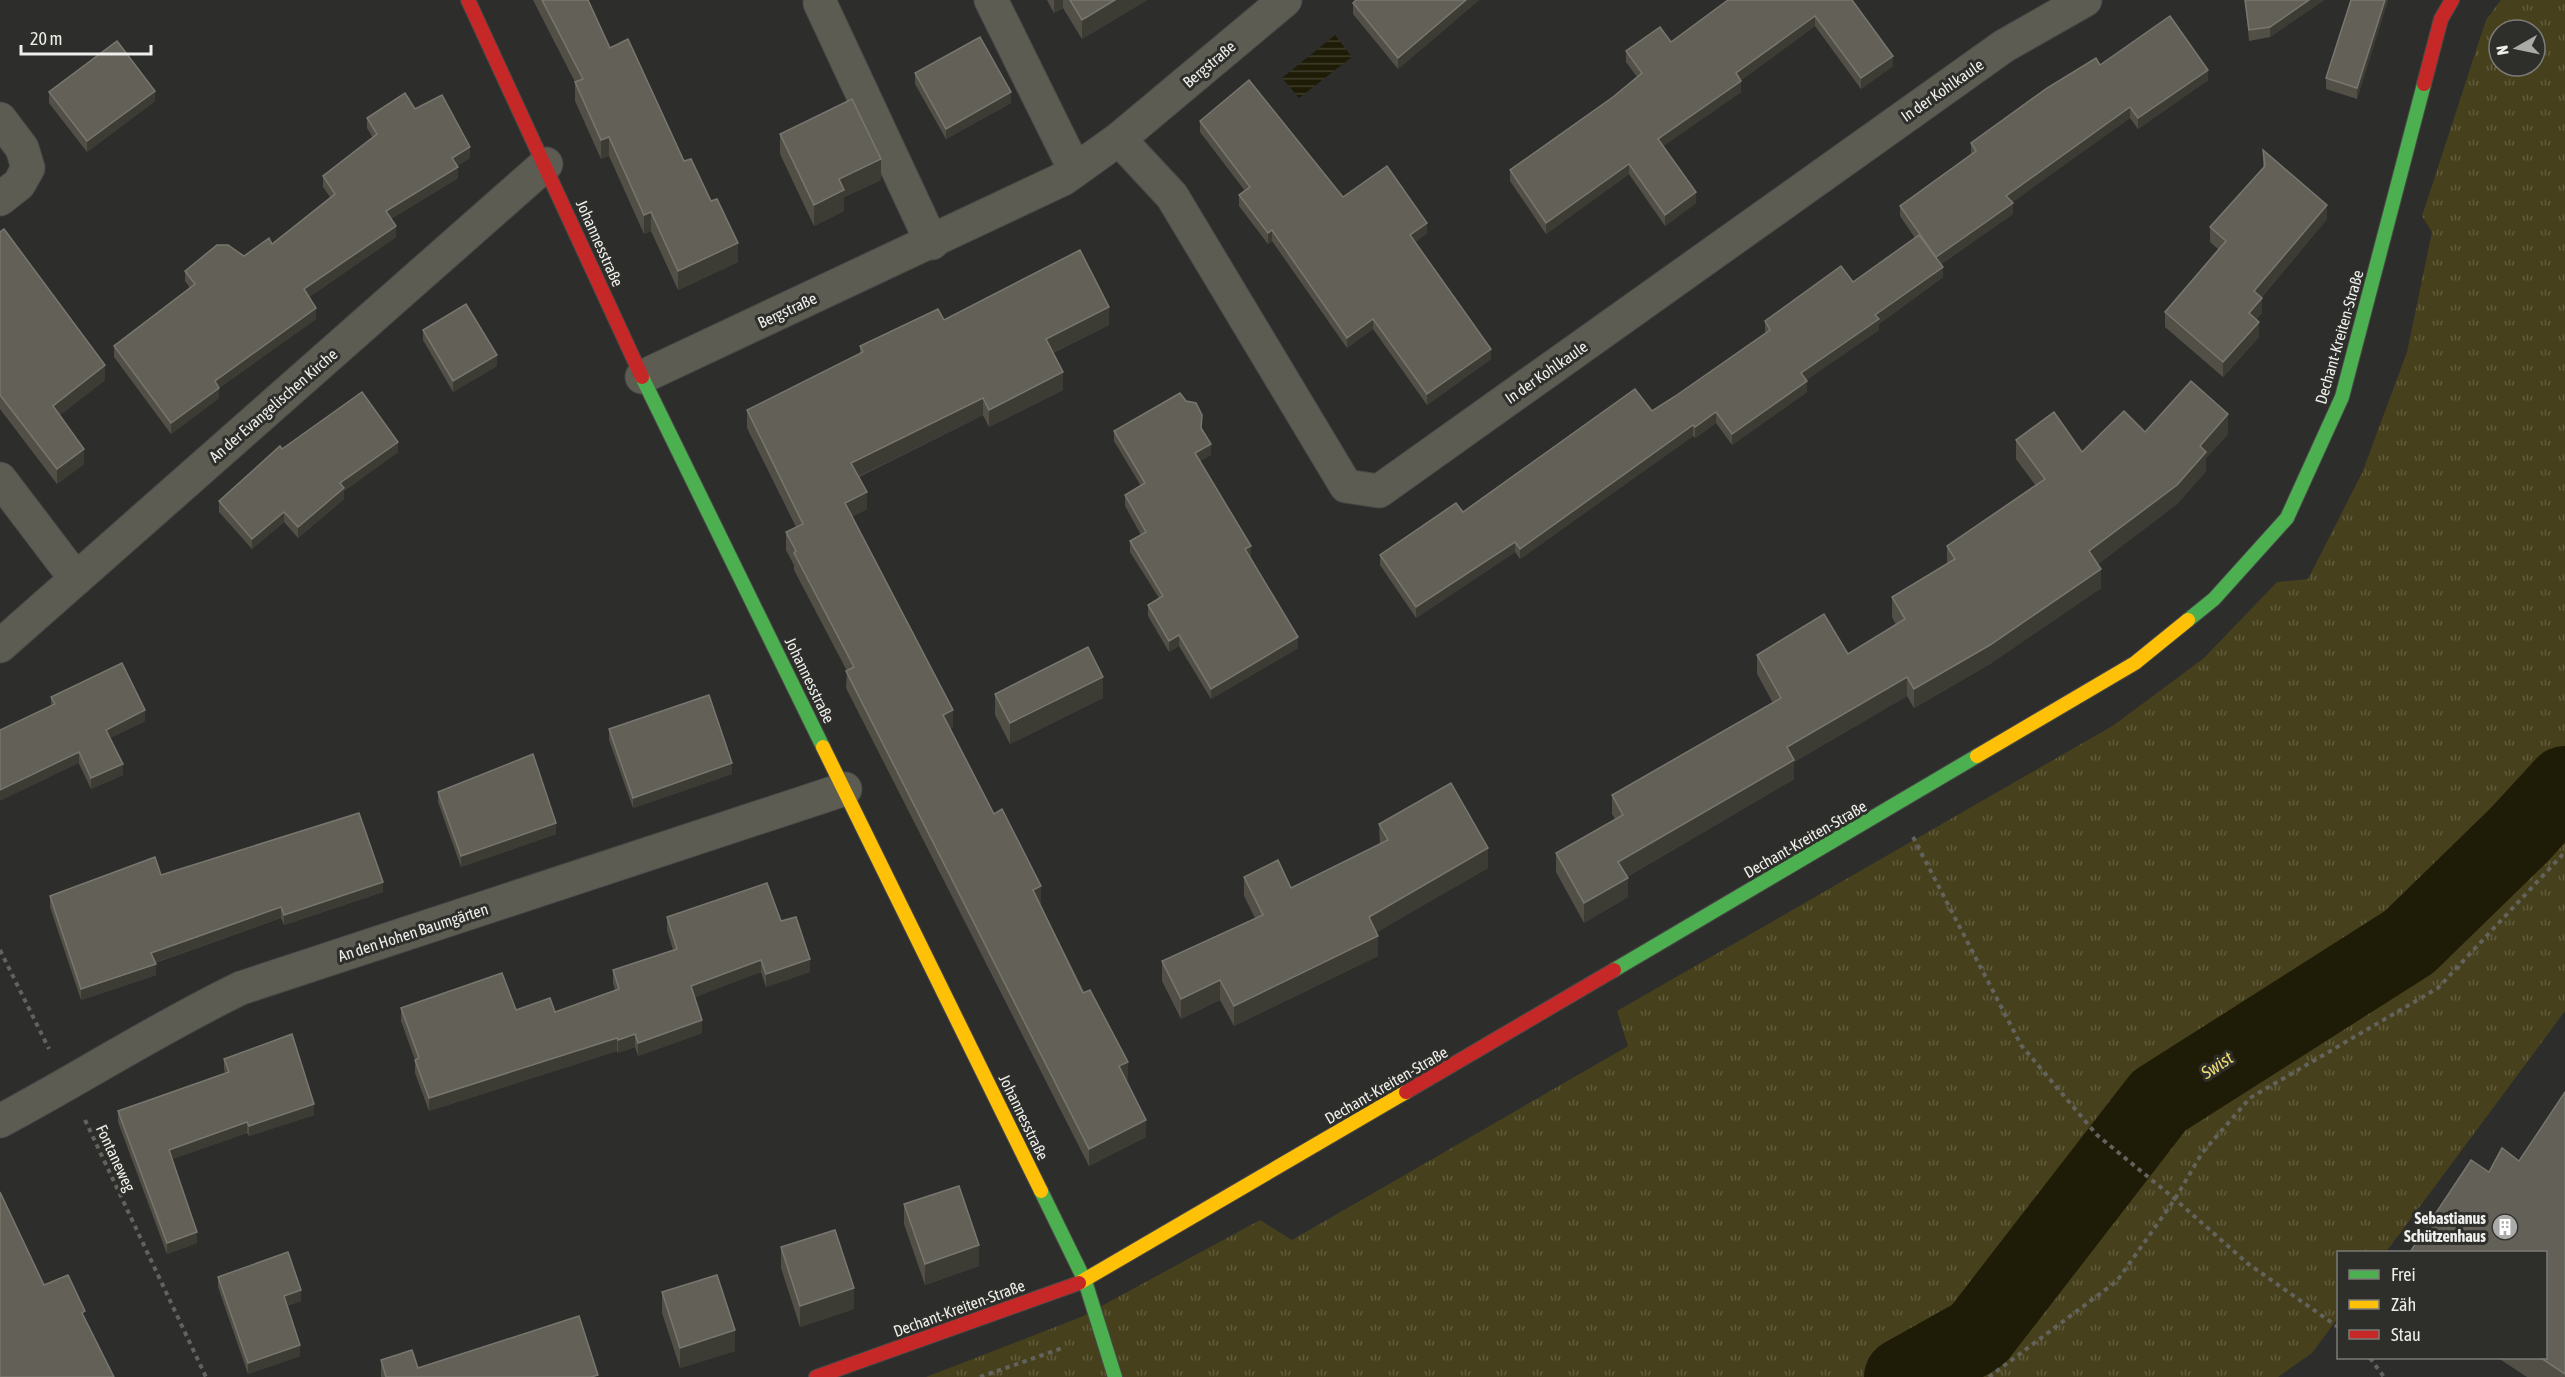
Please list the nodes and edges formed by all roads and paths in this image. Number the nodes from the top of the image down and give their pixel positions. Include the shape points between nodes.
1 (468, 0) edge
2 (991, 0) edge
3 (1285, 0) edge
4 (2085, 0) edge
5 (2452, 0) edge
6 (819, 3) dead end
7 (0, 119) edge
8 (1119, 139) junction
9 (546, 164) junction
10 (1075, 170) junction
11 (0, 199) edge
12 (932, 243) junction
13 (642, 377) junction
14 (0, 479) edge
15 (76, 579) junction
16 (0, 646) edge
17 (845, 789) junction
18 (1896, 805) junction
19 (2565, 852) edge
20 (0, 950) edge
21 (68, 1085) junction
22 (0, 1121) edge
23 (2175, 1199) junction
24 (1085, 1281) junction
25 (2337, 1326) edge
26 (1102, 1334) junction
27 (2371, 1359) edge
28 (206, 1377) edge
29 (816, 1377) edge
30 (980, 1377) edge
31 (1115, 1377) edge
32 (1989, 1377) edge
33 (2384, 1377) edge

1 - 9 street, Johannesstraße
2 - 10 street
3 - 8 street, Bergstraße
4 - 8 street, In der Kohlkaule via 2004,46 1379,491 1346,486 1172,196
5 - 18 street, Dechant-Kreiten-Straße via 2441,19 2342,397 2287,518 2214,599 2135,663
6 - 12 street
7 - 11 street via 22,148 28,168 19,184
8 - 10 street, Bergstraße
9 - 13 street, Johannesstraße
9 - 15 street, An der Evangelischen Kirche
10 - 12 street, Bergstraße
12 - 13 street, Bergstraße
13 - 17 street, Johannesstraße
14 - 15 street
15 - 16 street, An der Evangelischen Kirche
17 - 21 street, An den Hohen Baumgärten via 241,988 173,1021
17 - 24 street, Johannesstraße
18 - 23 path via 2020,1045 2097,1136
18 - 24 street, Dechant-Kreiten-Straße
19 - 23 path via 2438,988 2250,1098 2202,1153
20 - 21 path, Fontaneweg
21 - 22 street, An den Hohen Baumgärten
21 - 28 path, Fontaneweg
23 - 25 path via 2247,1263
23 - 32 path via 2117,1281
24 - 26 street, Johannesstraße
24 - 29 street, Dechant-Kreiten-Straße
26 - 30 path
26 - 31 street, Johannesstraße
27 - 33 path

